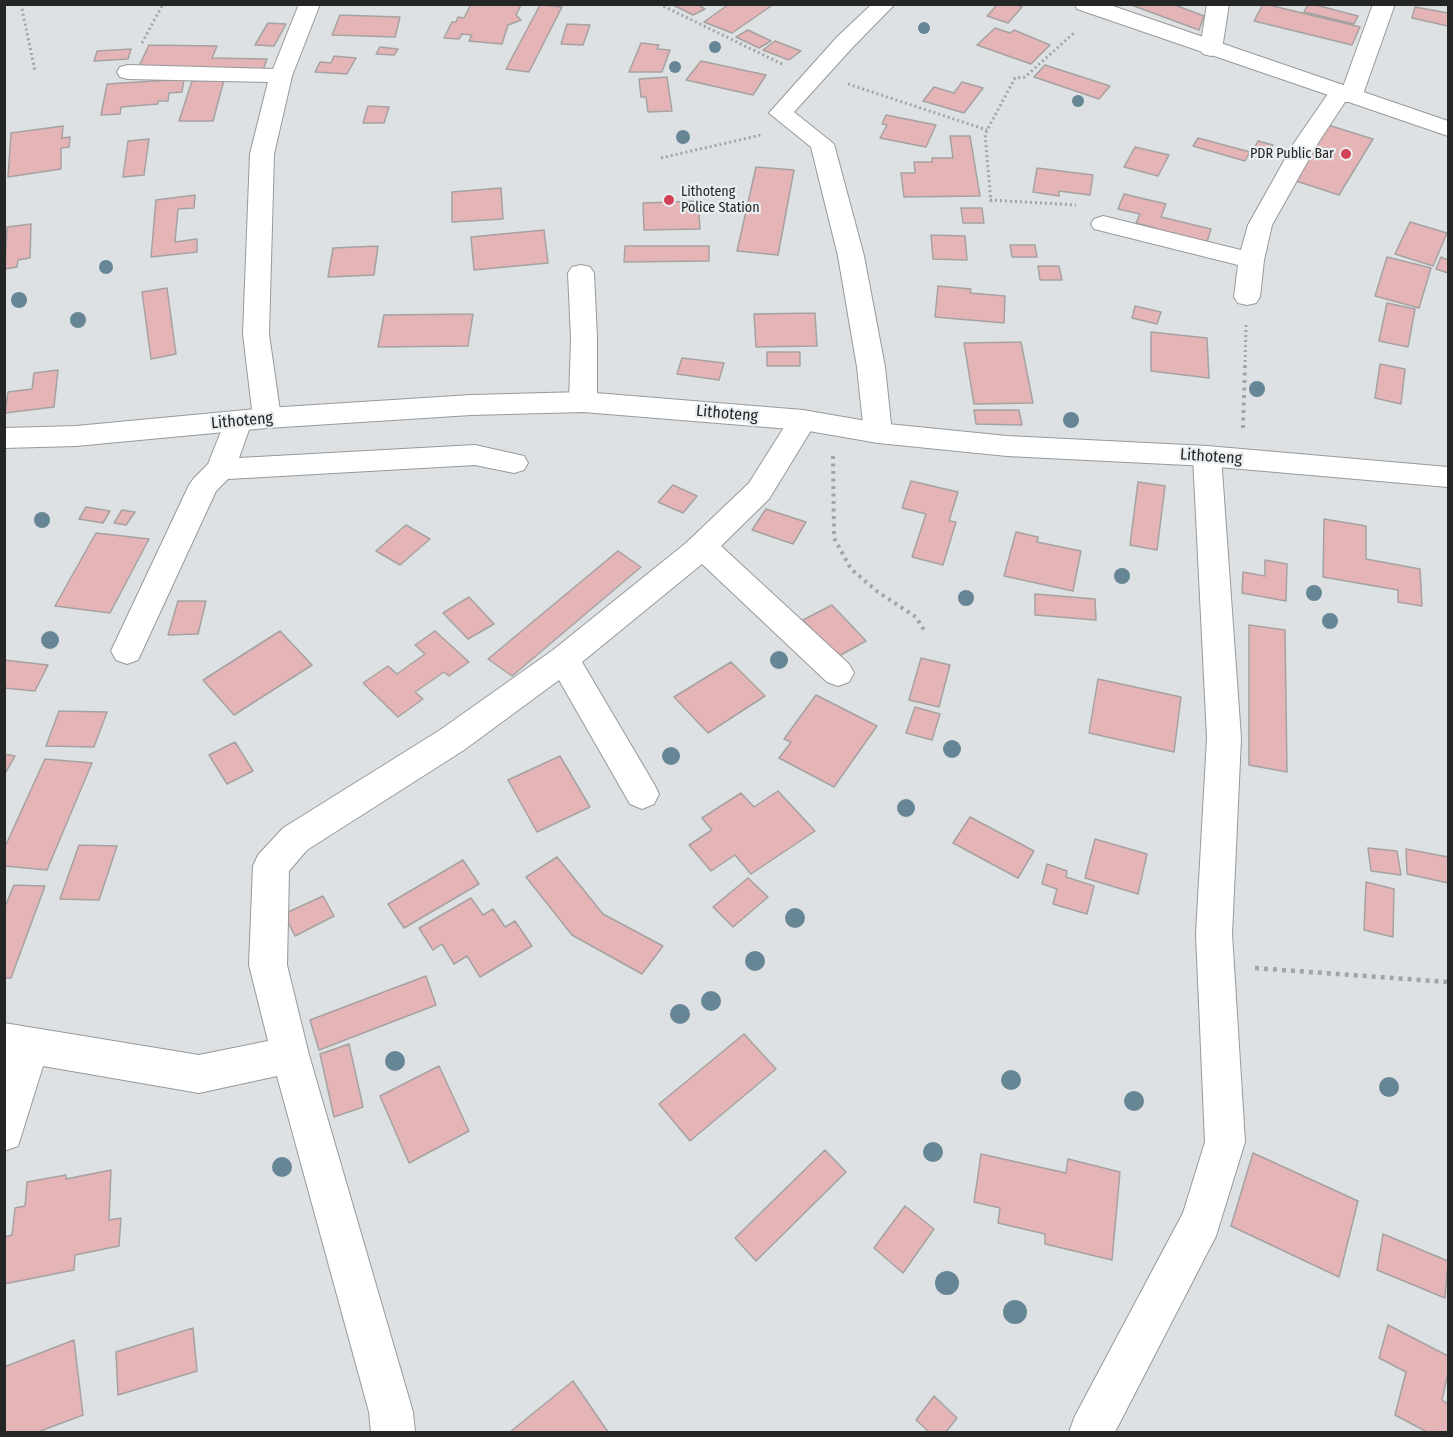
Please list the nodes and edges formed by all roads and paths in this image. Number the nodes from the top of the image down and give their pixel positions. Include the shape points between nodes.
1 (21, 4) edge
2 (163, 4) edge
3 (310, 4) edge
4 (659, 4) edge
5 (885, 4) edge
6 (1218, 4) edge
7 (1384, 4) edge
8 (1092, 7) edge
9 (1211, 49) junction
10 (35, 71) dead end
11 (128, 72) joint
12 (281, 76) junction
13 (814, 76) junction
14 (1345, 95) junction
15 (792, 121) junction
16 (1449, 129) edge
17 (987, 130) junction
18 (661, 158) dead end
19 (1103, 224) joint
20 (1251, 260) junction
21 (581, 273) dead end
22 (1247, 297) joint
23 (583, 402) junction
24 (267, 418) junction
25 (803, 420) junction
26 (238, 421) junction
27 (840, 426) junction
28 (878, 433) junction
29 (4, 438) edge
30 (1224, 457) junction
31 (514, 463) dead end
32 (221, 469) junction
33 (1449, 477) edge
34 (697, 551) junction
35 (924, 630) dead end
36 (127, 651) dead end
37 (564, 659) junction
38 (838, 673) dead end
39 (642, 794) dead end
40 (1215, 965) junction
41 (1449, 982) edge
42 (17, 1044) edge
43 (290, 1054) junction
44 (4, 1132) edge
45 (393, 1432) edge
46 (1091, 1432) edge

1 - 10 path
2 - 11 path
3 - 12 street
4 - 13 path
5 - 13 street
6 - 9 street
7 - 14 street
8 - 9 street
8 - 17 path via 1025,77 1015,78
9 - 14 street
11 - 12 street
12 - 24 street via 262,154 256,334
13 - 15 street via 781,113
13 - 17 path
14 - 16 street
14 - 20 street via 1306,142 1260,225
15 - 18 path via 767,134
15 - 28 street via 822,144 851,256 871,367
17 - 19 path via 990,201 1104,207
19 - 20 street
20 - 22 street
21 - 23 street
22 - 30 path
23 - 24 street, Lithoteng
23 - 25 street, Lithoteng
24 - 26 street, Lithoteng
25 - 27 street, Lithoteng
25 - 34 street via 759,491
26 - 29 street, Lithoteng via 76,436
26 - 32 street
27 - 28 street, Lithoteng
27 - 35 path via 834,447 834,538 851,569 916,617
28 - 30 street, Lithoteng via 1007,446
30 - 33 street, Lithoteng
30 - 40 street via 1224,738
31 - 32 street via 476,455
32 - 36 street via 204,485
34 - 37 street
34 - 38 street via 714,555
37 - 39 street
37 - 43 street via 452,740 295,839 271,866 268,965
40 - 41 path
40 - 46 street via 1225,1142 1201,1221
42 - 43 street via 199,1074
42 - 44 street
43 - 45 street via 391,1412

